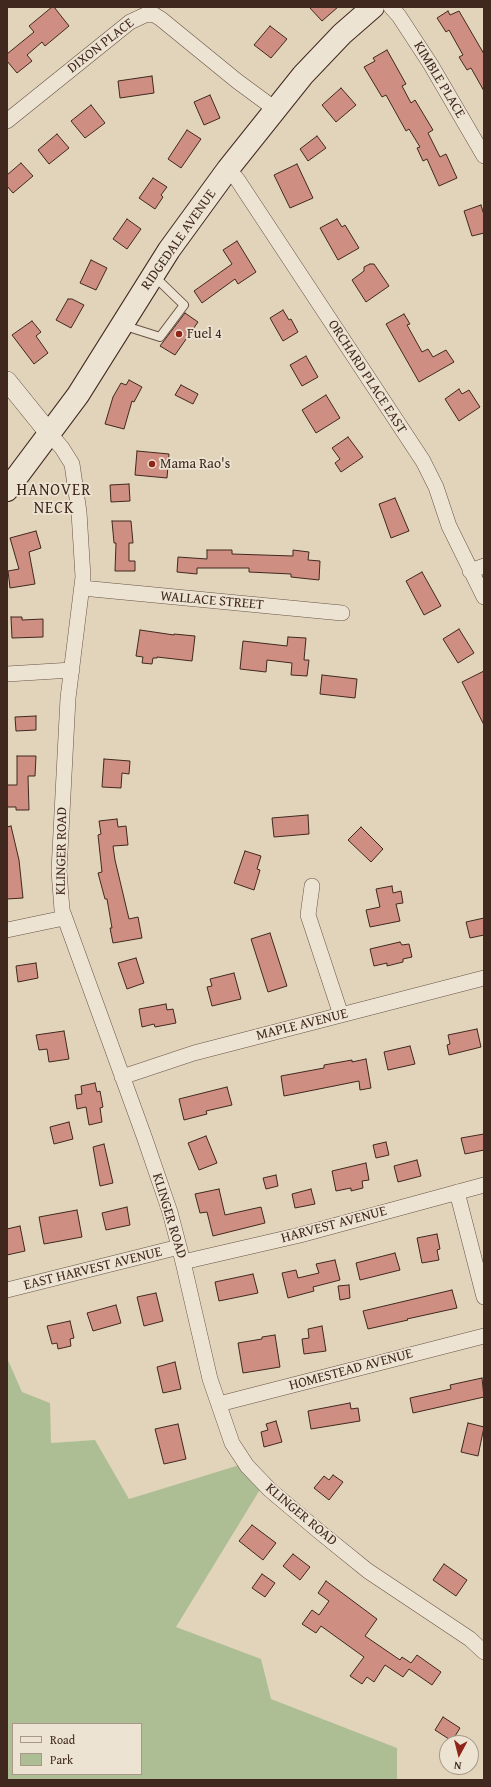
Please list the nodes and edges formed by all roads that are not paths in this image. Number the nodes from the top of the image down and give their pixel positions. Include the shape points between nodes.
1 (372, 7) edge
2 (391, 7) edge
3 (275, 109) junction
4 (7, 121) edge
5 (484, 156) edge
6 (228, 169) junction
7 (153, 275) junction
8 (122, 325) junction
9 (7, 382) edge
10 (50, 433) junction
11 (7, 490) edge
12 (477, 568) edge
13 (82, 588) junction
14 (484, 597) edge
15 (342, 613) dead end
16 (72, 670) junction
17 (7, 674) edge
18 (312, 886) dead end
19 (64, 918) junction
20 (7, 930) edge
21 (484, 978) edge
22 (341, 1015) junction
23 (122, 1077) junction
24 (484, 1185) edge
25 (457, 1192) junction
26 (179, 1247) junction
27 (183, 1262) junction
28 (7, 1290) edge
29 (484, 1297) edge
30 (484, 1336) edge
31 (219, 1404) junction
32 (477, 1637) edge
33 (484, 1652) edge

1 - 3 main road, RIDGEDALE AVENUE via 337,39
2 - 5 street, KIMBLE PLACE via 431,65
3 - 4 street, DIXON PLACE via 236,81 154,14 130,22
3 - 6 main road, RIDGEDALE AVENUE
6 - 7 main road, RIDGEDALE AVENUE
6 - 12 street, ORCHARD PLACE EAST via 423,460 436,487 449,526
7 - 8 main road, RIDGEDALE AVENUE
7 - 8 lane via 184,305 160,337
8 - 10 main road, RIDGEDALE AVENUE via 78,396
9 - 10 street
10 - 11 main road, RIDGEDALE AVENUE
10 - 13 street, KLINGER ROAD via 72,464 79,512
12 - 14 street, ORCHARD PLACE EAST
13 - 15 street, WALLACE STREET
13 - 16 street, KLINGER ROAD
16 - 17 street
16 - 19 street, KLINGER ROAD via 68,698 59,871
18 - 22 street via 308,915
19 - 20 street
19 - 23 street, KLINGER ROAD
21 - 22 street, MAPLE AVENUE
22 - 23 street, MAPLE AVENUE via 194,1053
23 - 26 street, KLINGER ROAD via 170,1212
24 - 25 street, HARVEST AVENUE
25 - 27 street, HARVEST AVENUE via 300,1235
25 - 29 street
26 - 27 street, KLINGER ROAD
26 - 28 street, EAST HARVEST AVENUE
27 - 31 street, KLINGER ROAD via 210,1379
30 - 31 street, HOMESTEAD AVENUE
31 - 32 street, KLINGER ROAD via 232,1443 247,1466 270,1490 368,1571
32 - 33 street, KLINGER ROAD

